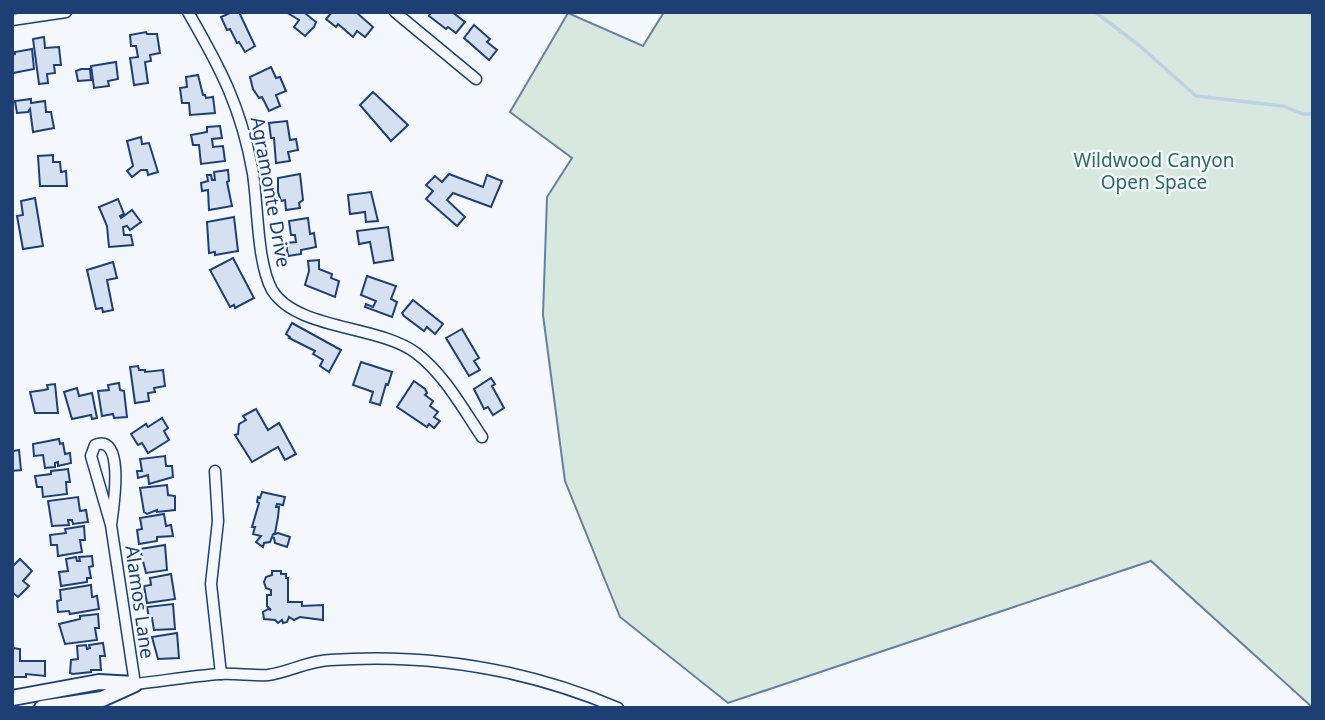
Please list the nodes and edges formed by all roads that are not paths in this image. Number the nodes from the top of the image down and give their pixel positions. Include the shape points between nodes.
1 (66, 12) edge
2 (188, 12) edge
3 (395, 12) edge
4 (12, 20) edge
5 (476, 79) dead end
6 (482, 437) dead end
7 (215, 471) dead end
8 (111, 525) junction
9 (221, 674) junction
10 (135, 684) junction
11 (12, 698) edge
12 (42, 708) edge
13 (618, 708) edge

1 - 4 street
2 - 6 street, Agramonte Drive via 242,121 263,260 272,290 287,306 312,318 393,339 417,354
3 - 5 street
7 - 9 street via 218,520 211,584
8 - 8 street, Alamos Lane via 114,452 99,443 91,456
8 - 10 street, Alamos Lane
9 - 10 street
9 - 13 street via 286,673 310,662 329,660 452,662 528,676
10 - 11 street via 99,682
10 - 12 street via 102,699

